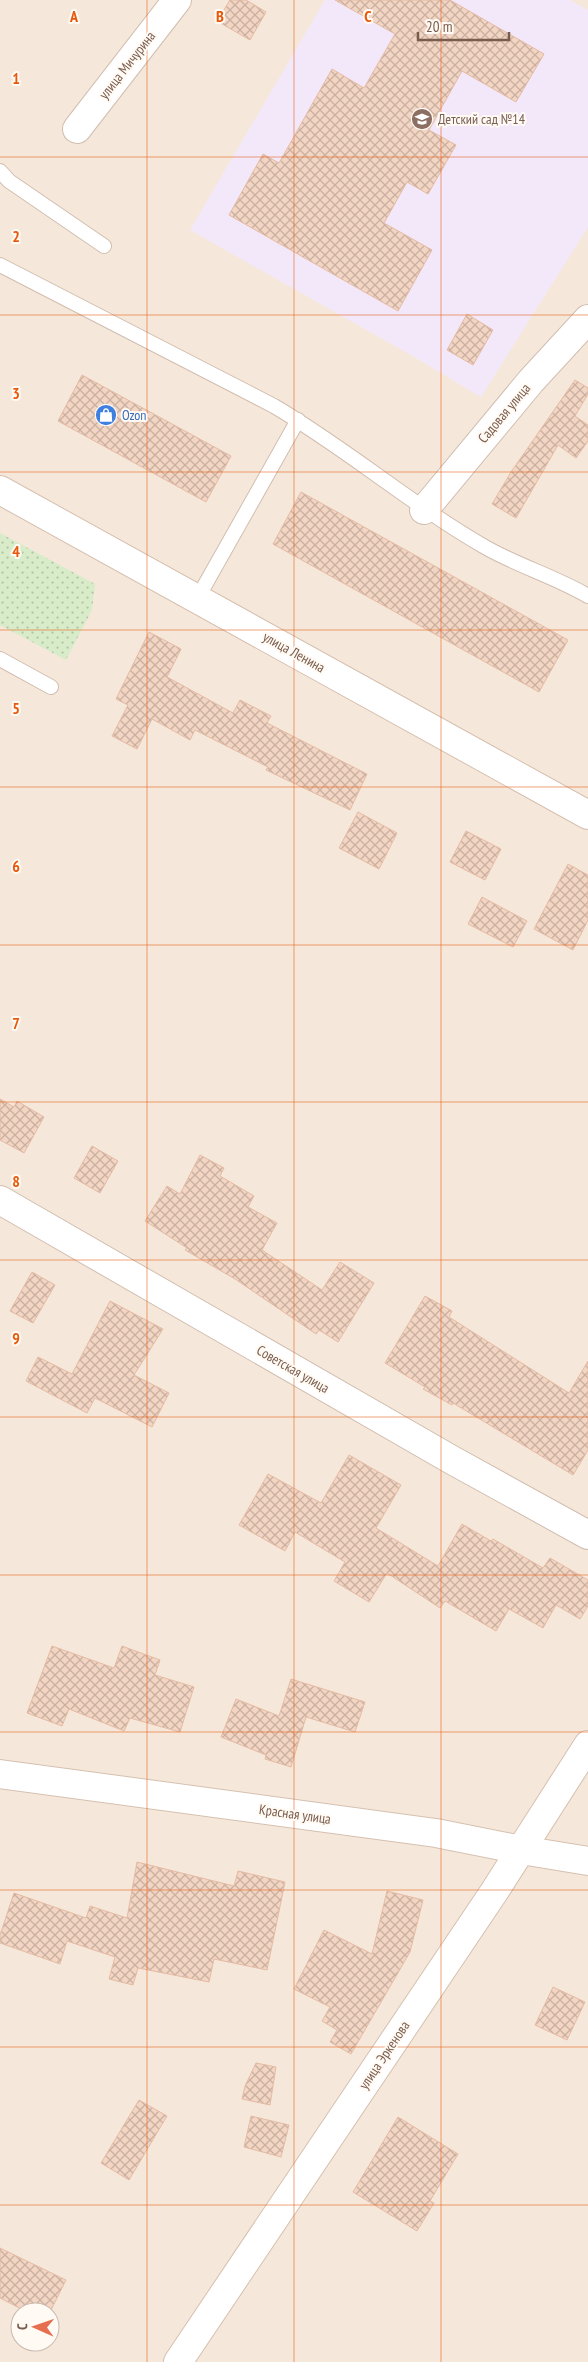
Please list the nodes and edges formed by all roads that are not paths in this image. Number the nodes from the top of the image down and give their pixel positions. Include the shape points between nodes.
1 (177, 0) edge
2 (77, 129) dead end
3 (0, 171) edge
4 (104, 246) dead end
5 (0, 265) edge
6 (588, 319) edge
7 (298, 420) junction
8 (0, 490) edge
9 (424, 510) junction
10 (588, 596) edge
11 (197, 599) junction
12 (0, 659) edge
13 (50, 687) dead end
14 (588, 815) edge
15 (0, 1200) edge
16 (588, 1535) edge
17 (588, 1745) edge
18 (0, 1774) edge
19 (520, 1850) junction
20 (588, 1861) edge
21 (178, 2362) edge

1 - 2 street, улица Мичурина
3 - 4 lane via 9,181
5 - 7 lane
6 - 9 street, Садовая улица via 531,381
7 - 9 lane
7 - 11 lane
8 - 11 street, улица Ленина
9 - 10 lane via 487,548
11 - 14 street, улица Ленина
12 - 13 lane
15 - 16 street, Советская улица
17 - 19 street, улица Эркенова
18 - 19 street, Красная улица via 436,1833
19 - 20 street, Красная улица
19 - 21 street, улица Эркенова

